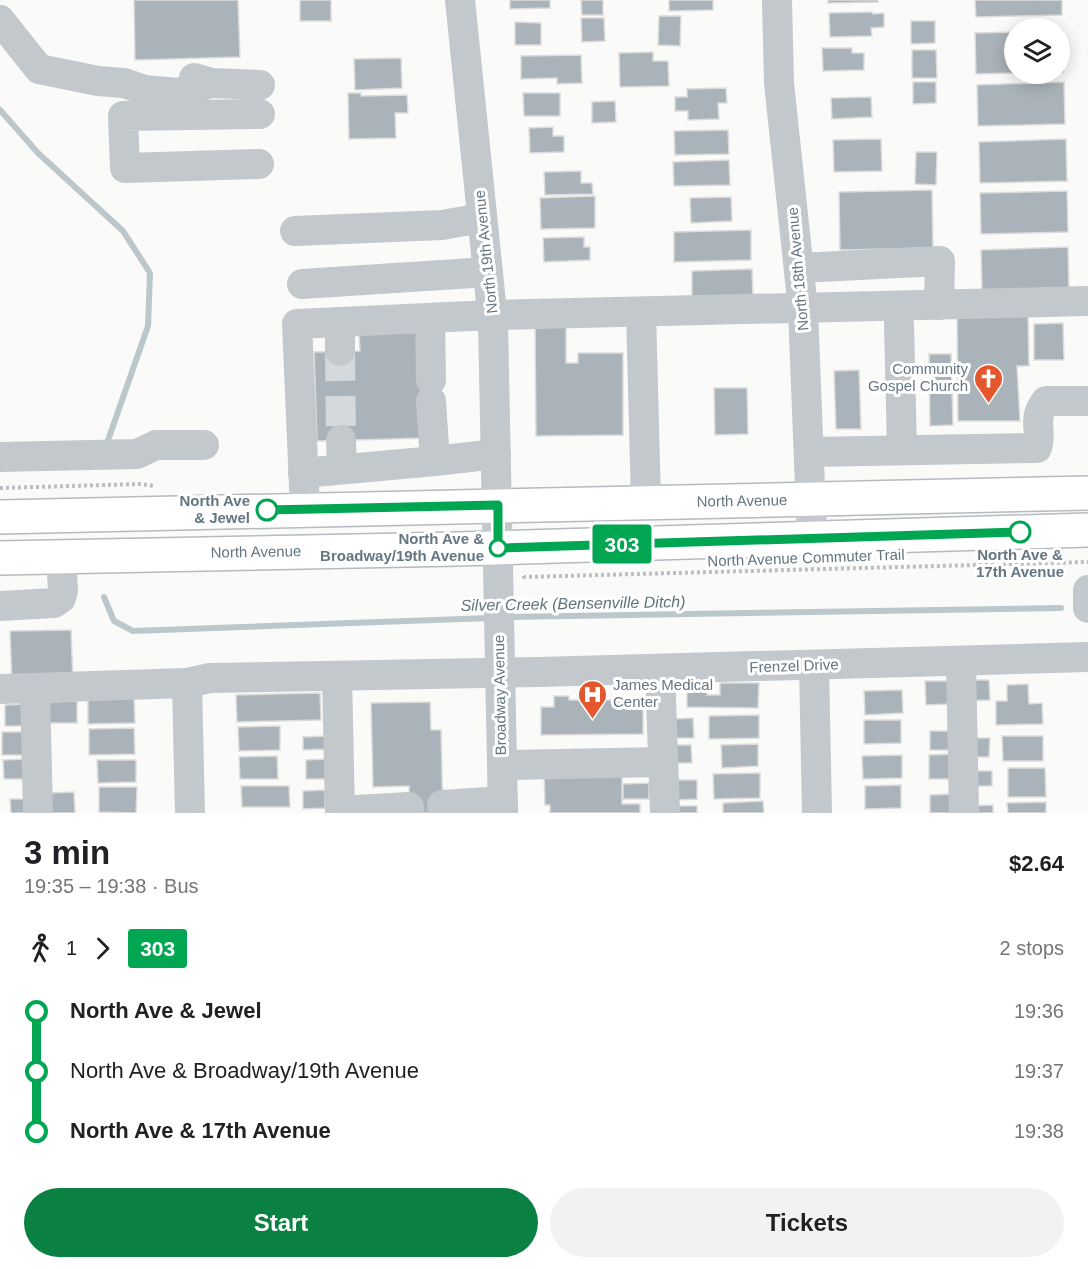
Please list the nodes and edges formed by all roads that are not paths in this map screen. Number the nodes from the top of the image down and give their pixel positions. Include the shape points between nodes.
1 (460, 0) edge
2 (777, 0) edge
3 (0, 20) edge
4 (259, 164) dead end
5 (482, 218) junction
6 (295, 231) dead end
7 (799, 268) junction
8 (488, 272) junction
9 (302, 284) dead end
10 (1088, 301) edge
11 (939, 305) junction
12 (803, 309) junction
13 (641, 312) junction
14 (492, 315) junction
15 (430, 318) junction
16 (340, 322) junction
17 (899, 324) dead end
18 (340, 351) tunnel mouth
19 (1088, 401) edge
20 (204, 445) dead end
21 (902, 450) junction
22 (809, 452) junction
23 (496, 454) junction
24 (0, 457) edge
25 (435, 461) junction
26 (303, 473) junction
27 (1088, 493) edge
28 (811, 500) junction
29 (646, 502) junction
30 (498, 505) junction
31 (305, 509) junction
32 (0, 517) edge
33 (1088, 530) edge
34 (812, 538) junction
35 (498, 548) junction
36 (61, 557) junction
37 (0, 558) edge
38 (1088, 590) edge
39 (1088, 600) edge
40 (0, 606) edge
41 (1088, 608) edge
42 (1088, 657) edge
43 (961, 661) junction
44 (814, 665) junction
45 (660, 669) junction
46 (500, 673) junction
47 (337, 676) junction
48 (187, 683) junction
49 (35, 688) junction
50 (0, 689) edge
51 (663, 762) junction
52 (502, 765) junction
53 (442, 805) dead end
54 (409, 807) dead end
55 (503, 807) edge
56 (351, 812) edge
57 (38, 813) edge
58 (190, 813) edge
59 (665, 813) edge
60 (817, 813) edge
61 (964, 813) edge

1 - 5 street, North 19th Avenue
2 - 7 street, North 18th Avenue via 778,83
3 - 4 street via 39,69 124,83 142,75 182,75 260,99 123,116 125,168
5 - 6 street via 442,225
5 - 8 street, North 19th Avenue
7 - 11 street via 940,261
7 - 12 street, North 18th Avenue
8 - 9 street
8 - 14 street, North 19th Avenue
10 - 11 street
11 - 12 street
12 - 13 street
12 - 22 street, North 18th Avenue
13 - 14 street
13 - 29 street
14 - 15 street
14 - 23 street, North 19th Avenue
15 - 16 street
15 - 25 street
16 - 18 street
16 - 26 street via 297,324
17 - 21 street
19 - 21 street via 1046,401 1038,412 1037,448
20 - 24 street via 156,445 137,454
21 - 22 street
22 - 28 street, North 18th Avenue
23 - 25 street
23 - 30 street, North 19th Avenue
25 - 26 street via 341,455
26 - 31 street
27 - 28 main road, North Avenue
28 - 29 main road, North Avenue
28 - 34 street, North 18th Avenue
29 - 30 main road, North Avenue
30 - 31 main road, North Avenue
30 - 35 street, Broadway Avenue
31 - 32 main road, North Avenue
33 - 34 main road, North Avenue
34 - 35 main road, North Avenue
35 - 36 main road, North Avenue
35 - 46 street, Broadway Avenue
36 - 37 main road, North Avenue
36 - 40 street via 61,598 54,603
38 - 39 street
39 - 41 street
42 - 43 street, Frenzel Drive
43 - 44 street, Frenzel Drive
43 - 61 street
44 - 45 street, Frenzel Drive
44 - 60 street
45 - 46 street, Frenzel Drive
45 - 51 street
46 - 47 street, Frenzel Drive
46 - 52 street, Broadway Avenue
47 - 48 street, Frenzel Drive via 210,678
47 - 56 street via 339,781
48 - 49 street, Frenzel Drive
48 - 58 street
49 - 50 street, Frenzel Drive
49 - 57 street
51 - 52 street
51 - 59 street
52 - 55 street, Broadway Avenue
53 - 55 street
54 - 56 street

